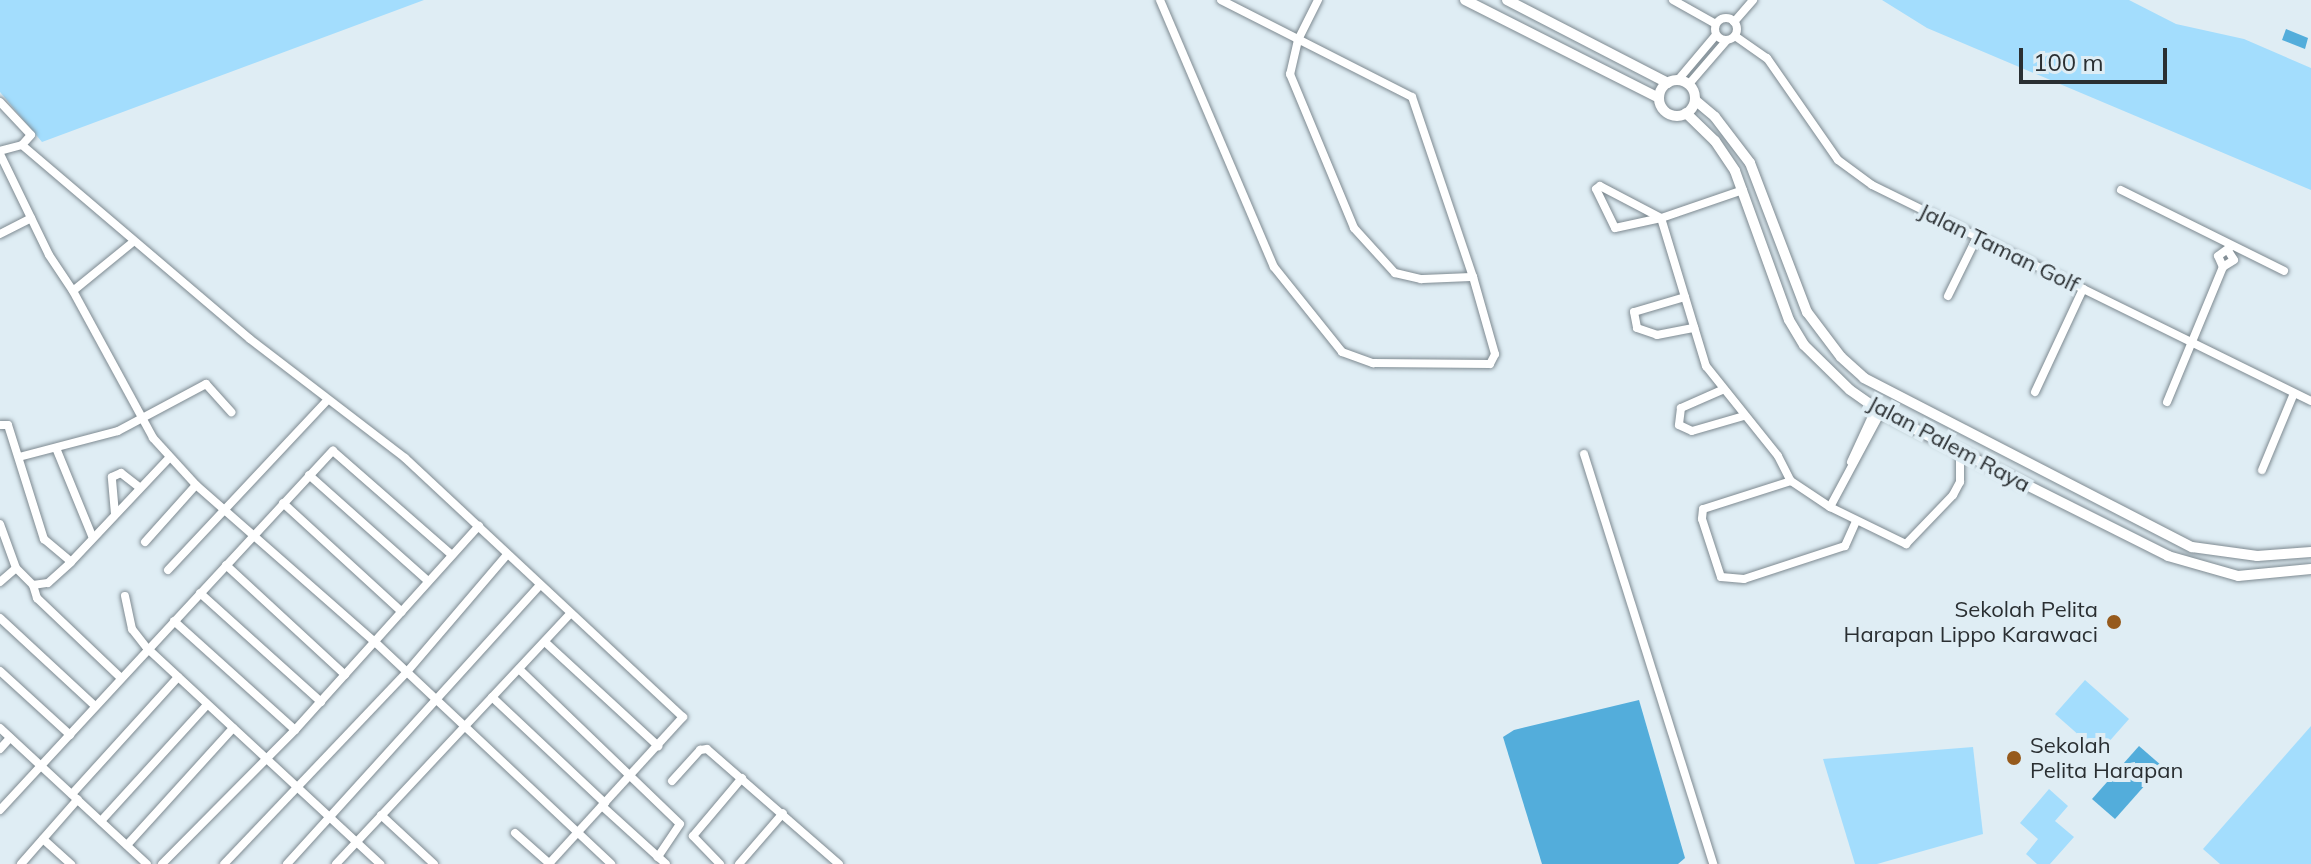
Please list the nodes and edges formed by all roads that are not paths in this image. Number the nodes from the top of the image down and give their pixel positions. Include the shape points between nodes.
1 (1160, 0) edge
2 (1221, 0) edge
3 (1318, 0) edge
4 (1465, 0) edge
5 (1507, 0) edge
6 (1673, 0) edge
7 (1753, 0) edge
8 (1734, 22) junction
9 (1716, 24) junction
10 (1716, 35) junction
11 (1735, 36) junction
12 (1298, 40) junction
13 (1726, 41) junction
14 (1678, 83) junction
15 (1659, 98) junction
16 (1695, 100) junction
17 (0, 102) edge
18 (1686, 113) junction
19 (22, 145) junction
20 (0, 152) edge
21 (1743, 190) junction
22 (2121, 190) dead end
23 (31, 218) junction
24 (1661, 218) junction
25 (0, 234) edge
26 (1977, 237) junction
27 (133, 242) junction
28 (2231, 249) junction
29 (2284, 271) dead end
30 (1473, 277) junction
31 (2083, 289) junction
32 (73, 291) junction
33 (1948, 296) dead end
34 (1685, 297) junction
35 (1694, 328) junction
36 (2190, 345) junction
37 (1722, 390) junction
38 (2035, 392) dead end
39 (2294, 393) junction
40 (2311, 401) edge
41 (326, 402) junction
42 (2167, 402) dead end
43 (1879, 410) junction
44 (231, 412) dead end
45 (1744, 416) junction
46 (142, 421) junction
47 (0, 425) edge
48 (56, 448) junction
49 (1960, 451) junction
50 (1584, 454) dead end
51 (19, 457) junction
52 (169, 458) junction
53 (2262, 470) dead end
54 (309, 475) junction
55 (1791, 481) junction
56 (196, 485) junction
57 (140, 488) junction
58 (283, 503) junction
59 (1830, 507) junction
60 (225, 510) junction
61 (115, 514) junction
62 (1856, 521) junction
63 (0, 524) edge
64 (479, 526) junction
65 (254, 534) junction
66 (93, 538) junction
67 (145, 542) dead end
68 (2311, 552) edge
69 (452, 555) junction
70 (506, 556) junction
71 (71, 562) junction
72 (226, 565) junction
73 (16, 568) junction
74 (2311, 569) edge
75 (168, 570) dead end
76 (428, 581) junction
77 (0, 582) edge
78 (33, 585) junction
79 (539, 586) junction
80 (200, 593) junction
81 (125, 596) dead end
82 (402, 612) junction
83 (570, 614) junction
84 (0, 618) edge
85 (174, 621) junction
86 (375, 642) junction
87 (545, 642) junction
88 (147, 648) junction
89 (519, 669) junction
90 (0, 671) edge
91 (406, 673) junction
92 (345, 675) junction
93 (178, 677) junction
94 (121, 678) junction
95 (492, 697) junction
96 (321, 702) junction
97 (439, 702) junction
98 (207, 705) junction
99 (95, 706) junction
100 (465, 727) junction
101 (0, 728) edge
102 (233, 728) junction
103 (295, 730) junction
104 (70, 735) junction
105 (10, 738) junction
106 (658, 746) junction
107 (0, 749) edge
108 (267, 760) junction
109 (41, 766) junction
110 (631, 775) junction
111 (742, 778) junction
112 (672, 781) dead end
113 (299, 787) junction
114 (75, 797) junction
115 (604, 804) junction
116 (0, 810) edge
117 (783, 813) junction
118 (381, 815) junction
119 (330, 818) junction
120 (101, 821) junction
121 (515, 833) dead end
122 (578, 834) junction
123 (43, 839) junction
124 (356, 842) junction
125 (127, 845) junction
126 (658, 857) junction
127 (21, 864) edge
128 (71, 864) edge
129 (147, 864) edge
130 (162, 864) edge
131 (224, 864) edge
132 (287, 864) edge
133 (336, 864) edge
134 (380, 864) edge
135 (434, 864) edge
136 (550, 864) edge
137 (611, 864) edge
138 (666, 864) edge
139 (720, 864) edge
140 (739, 864) edge
141 (839, 864) edge
142 (1713, 864) edge

1 - 30 street via 1274,267 1342,352 1373,363 1487,366 1495,354
2 - 12 street
3 - 12 street
4 - 15 street
5 - 14 street
6 - 9 street
7 - 8 street
8 - 9 street via 1724,18
8 - 11 street
9 - 10 street
10 - 13 street
10 - 14 street
11 - 13 street
11 - 26 street, Jalan Taman Golf via 1783,76 1838,160 1872,185
12 - 30 street via 1412,97
12 - 30 street via 1290,74 1364,244 1400,275
13 - 14 street
14 - 15 street
14 - 16 street
15 - 18 street, Jalan Palem Raya via 1669,113
16 - 18 street
16 - 68 street, Jalan Palem Raya via 1724,127 1750,163 1807,312 1864,378 2192,547 2233,555
17 - 19 street via 30,132
18 - 21 street, Jalan Palem Raya via 1715,141
19 - 20 street
19 - 27 street
20 - 23 street
21 - 24 street
21 - 43 street, Jalan Palem Raya via 1777,293 1797,333 1826,369
22 - 28 street
23 - 25 street
23 - 32 street
24 - 24 street via 1615,228 1596,189 1600,186
24 - 34 street
26 - 31 street, Jalan Taman Golf
26 - 33 street
27 - 32 street
27 - 41 street
28 - 29 street
28 - 36 street via 2234,260 2223,267
31 - 36 street, Jalan Taman Golf
31 - 38 street
32 - 46 street
34 - 35 street
34 - 35 street via 1634,312 1637,328 1657,335
35 - 37 street via 1706,366
36 - 39 street, Jalan Taman Golf
36 - 42 street
37 - 45 street
37 - 45 street via 1681,408 1679,425 1692,431
39 - 40 street, Jalan Taman Golf
39 - 53 street
41 - 60 street
41 - 64 street via 405,458
43 - 49 street, Jalan Palem Raya
43 - 59 street
44 - 46 street via 207,384
45 - 55 street via 1778,456
46 - 48 street
46 - 52 street
47 - 51 street via 8,425
48 - 51 street
48 - 66 street
49 - 62 street via 1957,488 1910,542 1903,544
49 - 74 street, Jalan Palem Raya via 2202,569 2238,576
50 - 142 street
51 - 71 street via 44,539
52 - 56 street
52 - 57 street
54 - 58 street
54 - 69 street via 336,451
54 - 76 street
55 - 59 street
55 - 62 street via 1702,511 1721,577 1744,579 1845,546
56 - 60 street
56 - 67 street
57 - 61 street
57 - 61 street via 121,473 112,477
58 - 65 street
58 - 82 street
59 - 62 street
60 - 65 street
60 - 75 street
61 - 66 street
63 - 73 street
64 - 69 street
64 - 70 street
65 - 72 street
65 - 86 street
66 - 71 street
69 - 76 street
70 - 79 street
70 - 91 street
71 - 78 street via 48,583
72 - 80 street
72 - 92 street
73 - 77 street
73 - 78 street
76 - 82 street
78 - 94 street via 37,598
79 - 83 street
79 - 97 street
80 - 85 street
80 - 96 street
81 - 88 street via 132,629
82 - 86 street
83 - 87 street
83 - 106 street via 683,717
84 - 99 street
85 - 88 street
85 - 103 street
86 - 91 street
86 - 92 street
87 - 89 street
87 - 106 street
88 - 93 street
88 - 94 street
89 - 95 street
89 - 110 street
90 - 104 street
91 - 97 street
91 - 113 street
92 - 96 street
93 - 98 street
93 - 114 street
94 - 99 street
95 - 100 street
95 - 115 street
96 - 103 street
97 - 100 street
97 - 119 street
98 - 102 street
98 - 120 street
99 - 104 street
100 - 118 street
100 - 122 street
101 - 105 street
102 - 108 street
102 - 125 street
103 - 108 street
104 - 109 street
105 - 107 street
105 - 109 street
106 - 110 street
108 - 113 street
108 - 130 street
109 - 114 street
109 - 116 street
110 - 115 street
110 - 126 street via 681,826
111 - 112 street via 703,749
111 - 117 street
111 - 139 street via 693,836
113 - 119 street
113 - 131 street
114 - 120 street
114 - 123 street
115 - 122 street
115 - 126 street
117 - 140 street
117 - 141 street
118 - 124 street
118 - 135 street
119 - 124 street
119 - 132 street
120 - 125 street
121 - 136 street
122 - 136 street
122 - 137 street
123 - 127 street
123 - 128 street
124 - 133 street
124 - 134 street
125 - 129 street
126 - 138 street

